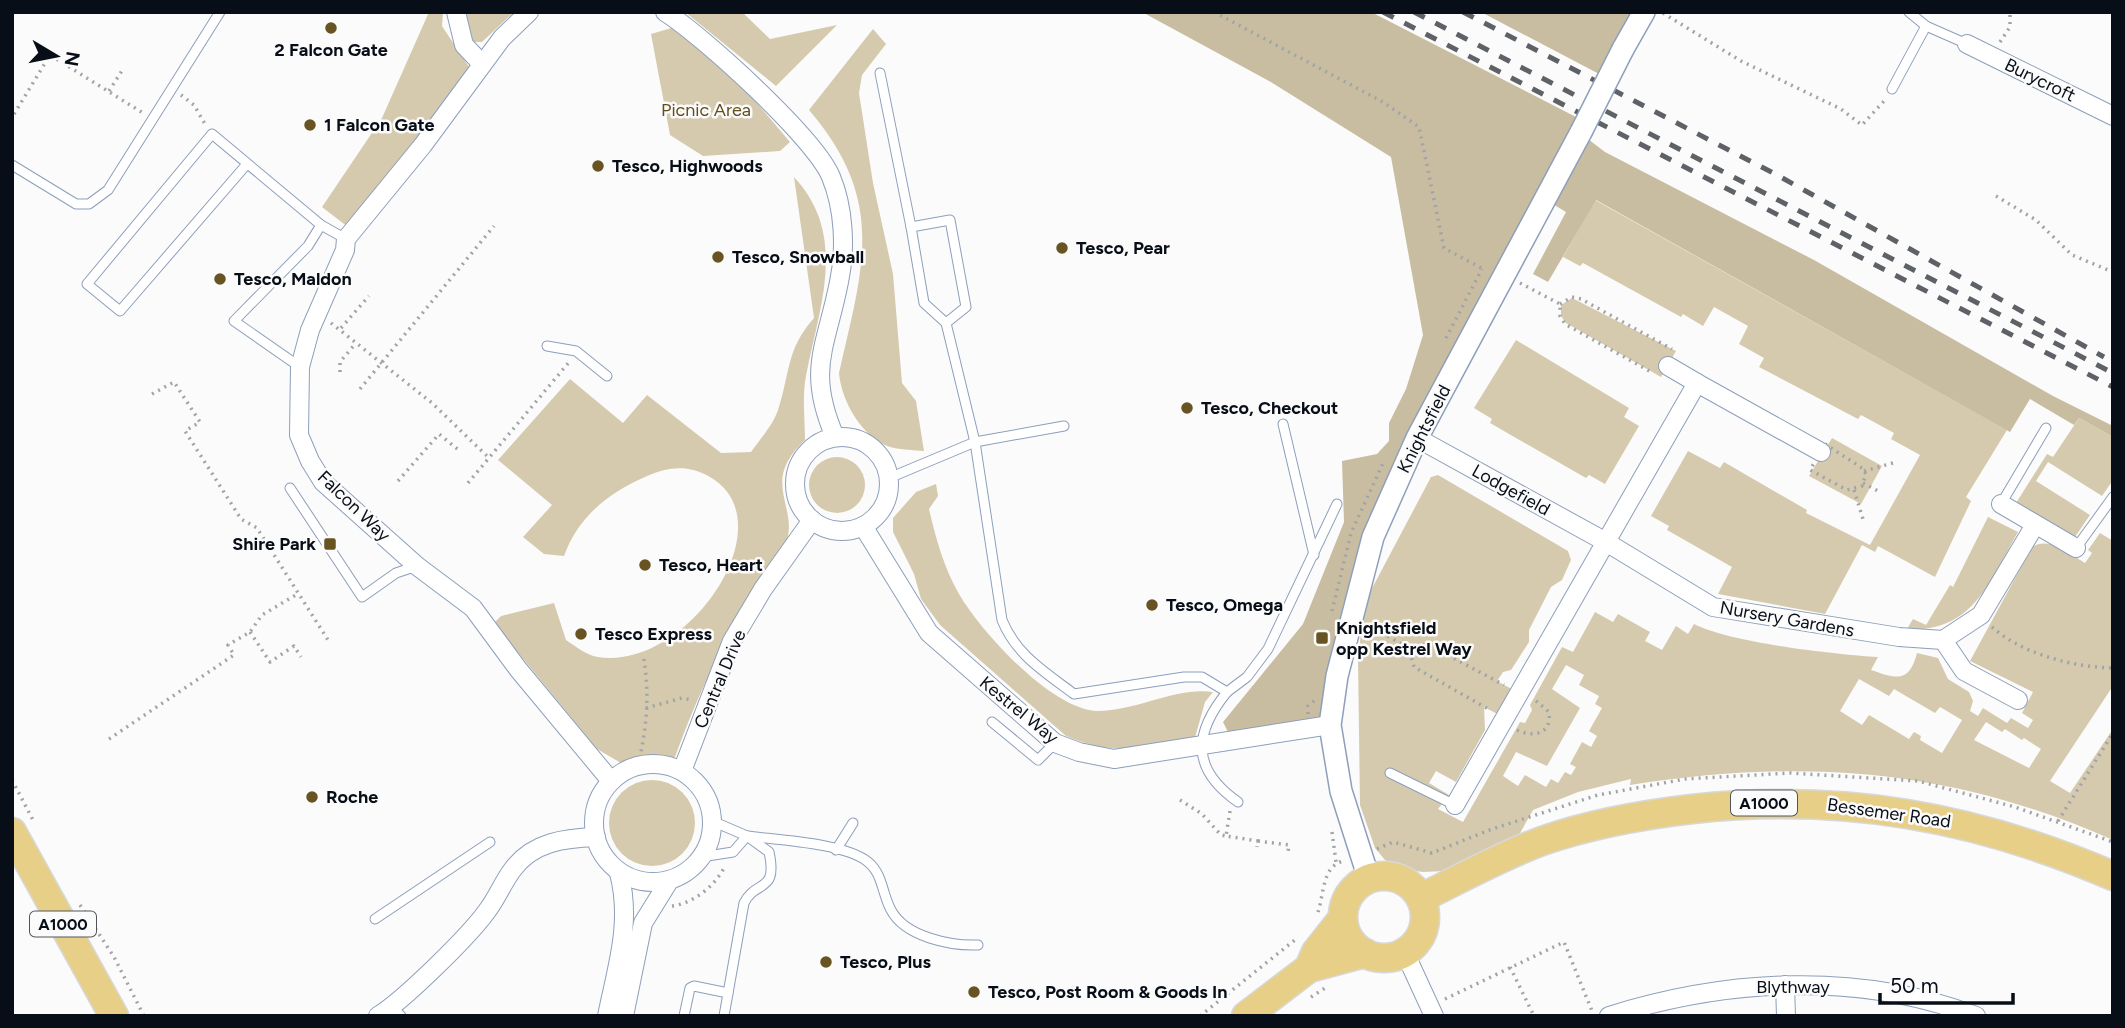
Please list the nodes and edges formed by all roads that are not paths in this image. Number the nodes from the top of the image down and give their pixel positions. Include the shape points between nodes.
1 (220, 12) edge
2 (456, 12) edge
3 (529, 12) edge
4 (665, 12) edge
5 (1644, 12) edge
6 (1909, 12) edge
7 (1926, 26) junction
8 (1966, 44) joint
9 (482, 64) junction
10 (880, 73) dead end
11 (1892, 89) road end
12 (2113, 116) edge
13 (247, 164) junction
14 (12, 165) edge
15 (321, 225) junction
16 (911, 227) junction
17 (346, 239) junction
18 (946, 323) junction
19 (547, 346) dead end
20 (1668, 366) road end
21 (300, 367) junction
22 (607, 376) dead end
23 (1697, 383) junction
24 (1283, 424) dead end
25 (1064, 426) dead end
26 (2046, 428) dead end
27 (835, 437) junction
28 (1417, 438) junction
29 (975, 442) junction
30 (1821, 452) road end
31 (889, 478) junction
32 (290, 488) dead end
33 (2113, 497) edge
34 (1337, 504) dead end
35 (2001, 504) joint
36 (812, 520) junction
37 (2035, 525) junction
38 (863, 526) junction
39 (1606, 542) junction
40 (2076, 548) joint
41 (1314, 555) junction
42 (417, 566) junction
43 (1943, 640) junction
44 (1227, 692) junction
45 (2018, 700) dead end
46 (992, 722) dead end
47 (1329, 726) junction
48 (1055, 743) junction
49 (1201, 747) junction
50 (682, 771) junction
51 (1390, 773) dead end
52 (611, 781) junction
53 (1236, 800) road end
54 (1455, 805) joint
55 (712, 821) junction
56 (853, 823) dead end
57 (25, 831) edge
58 (747, 836) junction
59 (596, 837) junction
60 (490, 842) dead end
61 (836, 850) junction
62 (701, 858) junction
63 (619, 873) junction
64 (2113, 876) edge
65 (1369, 879) junction
66 (669, 881) junction
67 (1421, 898) junction
68 (1330, 916) junction
69 (375, 919) dead end
70 (978, 945) dead end
71 (1365, 953) junction
72 (1405, 953) junction
73 (1309, 968) junction
74 (1785, 985) junction
75 (728, 993) junction
76 (1432, 1011) edge
77 (388, 1013) edge
78 (114, 1016) edge
79 (607, 1016) edge
80 (624, 1016) edge
81 (684, 1016) edge
82 (724, 1016) edge
83 (1246, 1016) edge
84 (1609, 1016) edge
85 (1786, 1016) edge
86 (1976, 1016) edge

1 - 14 lane via 108,190 89,204 76,204
2 - 9 street via 464,45
3 - 9 street, Falcon Way
4 - 27 street via 750,85 815,150 831,176 844,243 819,386
5 - 28 street, Knightsfield, bridge
6 - 7 lane
7 - 8 lane
7 - 11 lane
8 - 12 street, Burycroft
9 - 17 street, Falcon Way via 424,145
10 - 16 lane
13 - 13 lane via 212,134 87,284 120,311
13 - 15 lane
15 - 17 lane
15 - 21 lane via 308,246 234,321
16 - 18 lane via 924,303
16 - 18 lane via 950,220 966,307
17 - 21 street, Falcon Way
18 - 29 lane
19 - 22 lane via 576,351
20 - 23 street
21 - 42 street, Falcon Way via 299,435 310,461 323,481
23 - 30 street
23 - 39 street
24 - 41 lane
25 - 29 lane
26 - 35 lane
27 - 31 street via 864,442 884,463
27 - 36 street via 814,446 799,464 796,494
28 - 39 street, Lodgefield
28 - 47 street, Knightsfield via 1373,537
29 - 31 lane
29 - 44 lane via 1002,620 1022,654 1074,694 1185,677 1202,677
31 - 38 street via 884,506
32 - 42 lane via 362,597 396,573
33 - 40 lane
34 - 41 lane
35 - 37 street
36 - 38 street via 837,531
36 - 50 street, Central Drive via 733,641
37 - 40 street
37 - 43 street via 1981,615
38 - 48 street, Kestrel Way via 929,633
39 - 43 street, Nursery Gardens via 1713,607
39 - 54 street
41 - 44 lane via 1268,649 1247,677
42 - 52 street, Falcon Way via 472,608
43 - 45 street via 1964,671
44 - 49 lane via 1208,715
46 - 48 lane via 1038,760
47 - 49 street, Kestrel Way
47 - 65 street, Knightsfield via 1341,791
48 - 49 street, Kestrel Way via 1114,759
49 - 53 lane via 1213,782
50 - 52 street via 660,764 638,765
50 - 55 street via 705,795
51 - 54 lane
52 - 59 street via 594,812
55 - 58 lane
55 - 62 street
56 - 61 lane
57 - 78 main road, A1000
58 - 61 lane
58 - 62 lane via 733,852
58 - 75 lane via 769,852 772,866 770,878 744,903
59 - 63 street via 607,861
59 - 77 street via 563,838 537,849 515,867 470,932
60 - 69 lane
61 - 70 lane via 854,854 877,872 900,922 943,941
62 - 66 street
63 - 66 street via 652,883
63 - 79 street via 626,902 624,932
64 - 67 main road, Bessemer Road / A1000 via 1997,832 1945,819 1887,809 1749,803 1586,827 1477,867
65 - 67 main road via 1397,878
65 - 68 main road
66 - 80 street via 643,923
67 - 72 main road via 1425,924
68 - 71 main road
68 - 73 main road
71 - 72 main road via 1389,958
71 - 73 main road
72 - 76 street
73 - 83 main road
74 - 84 street, Blythway via 1697,993
74 - 85 street
74 - 86 street, Blythway via 1870,990
75 - 81 lane via 690,988
75 - 82 lane

